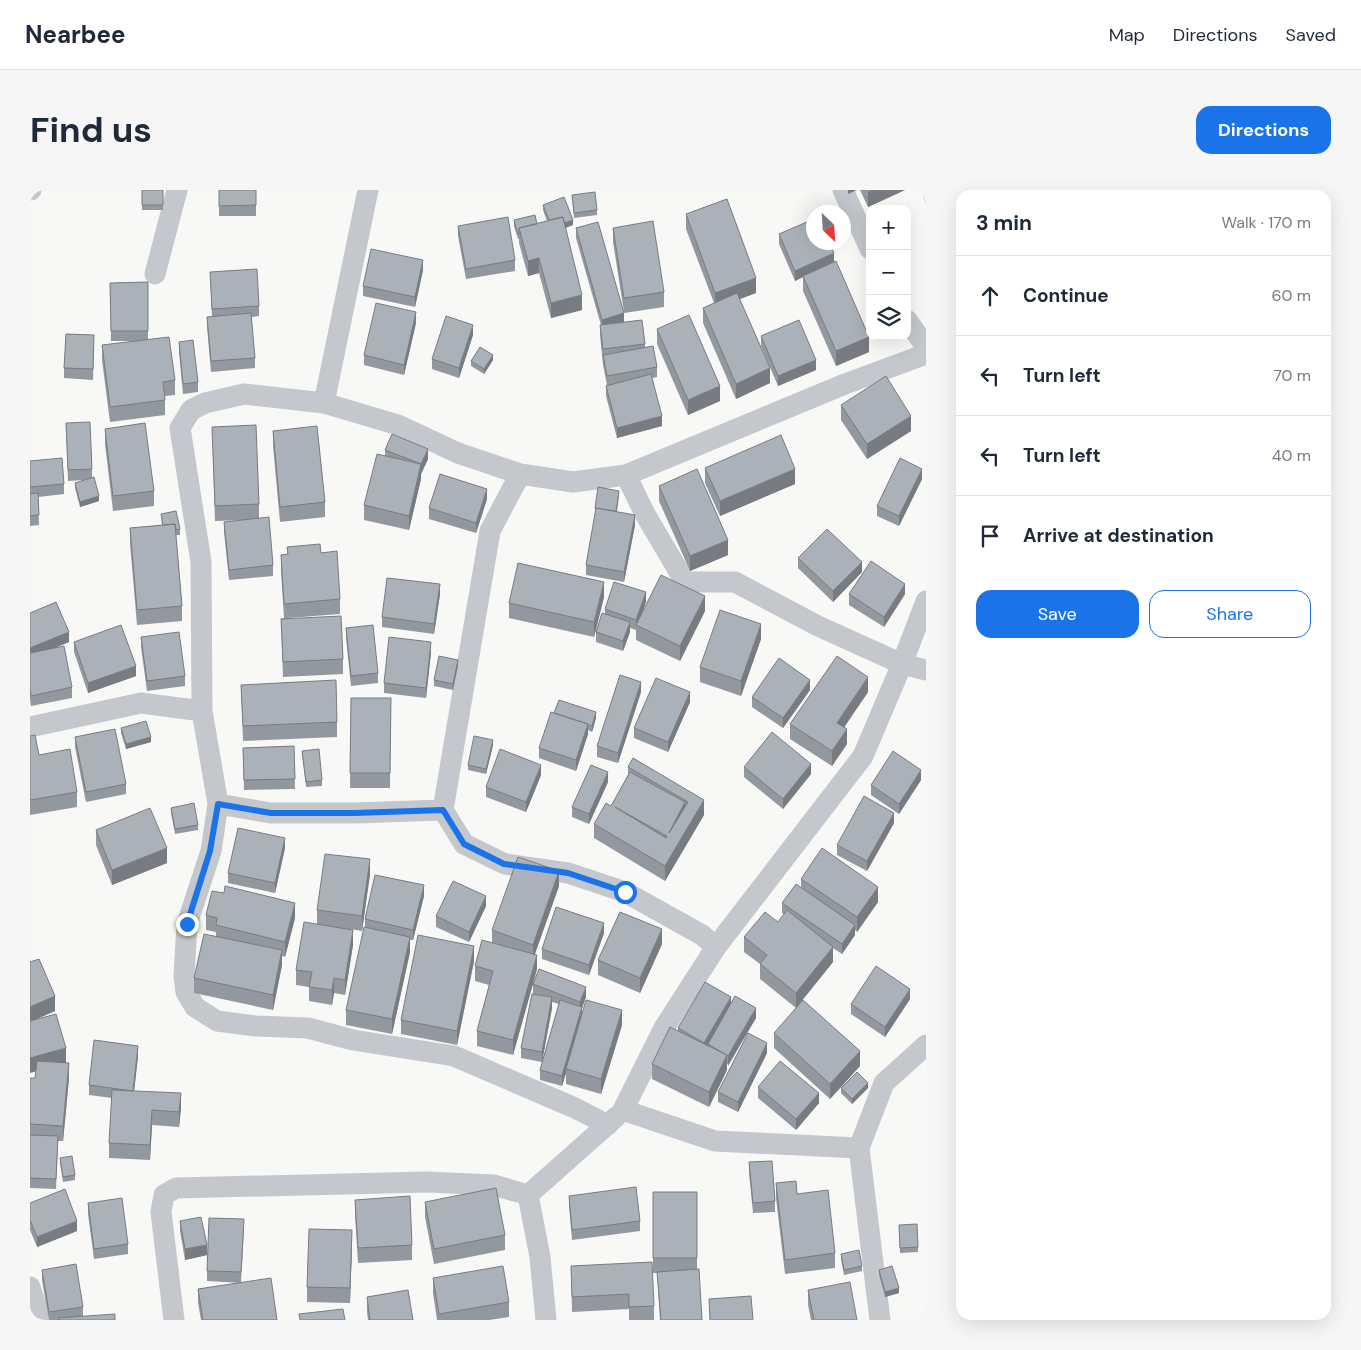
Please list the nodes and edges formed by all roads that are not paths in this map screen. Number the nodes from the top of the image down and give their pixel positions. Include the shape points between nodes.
1 (177, 190) edge
2 (368, 190) edge
3 (372, 190) edge
4 (843, 190) edge
5 (866, 240) edge
6 (155, 274) dead end
7 (911, 326) edge
8 (926, 347) edge
9 (926, 354) edge
10 (324, 403) junction
11 (520, 474) junction
12 (626, 475) junction
13 (926, 601) edge
14 (902, 664) junction
15 (926, 670) edge
16 (202, 711) junction
17 (30, 727) edge
18 (218, 804) junction
19 (443, 810) junction
20 (716, 947) junction
21 (926, 1046) edge
22 (623, 1110) junction
23 (608, 1126) junction
24 (860, 1148) junction
25 (528, 1195) junction
26 (30, 1287) edge
27 (41, 1320) edge
28 (174, 1320) edge
29 (546, 1320) edge
30 (880, 1320) edge

1 - 6 street
2 - 3 street
2 - 10 street
4 - 5 street
7 - 8 street
9 - 12 street
10 - 11 street via 398,424 458,453
10 - 16 street via 244,394 205,403 191,410 180,428 202,562
11 - 12 street via 573,482
11 - 19 street via 490,531
12 - 14 street via 685,582 735,582 818,626
13 - 14 street
14 - 15 street
14 - 20 street via 863,756
16 - 17 street via 141,703
16 - 18 street
18 - 19 street via 271,813
18 - 23 street via 210,851 187,924 184,976 186,992 195,1007 217,1021 308,1028 353,1040 454,1056 575,1108
19 - 20 street via 464,844 504,864 568,873 625,892 702,935
20 - 22 street via 664,1028
21 - 24 street via 884,1083
22 - 23 street
22 - 24 street via 715,1141
23 - 25 street
24 - 30 street
25 - 28 street via 494,1185 427,1182 176,1188 164,1196 161,1212
25 - 29 street via 540,1257
26 - 27 street

